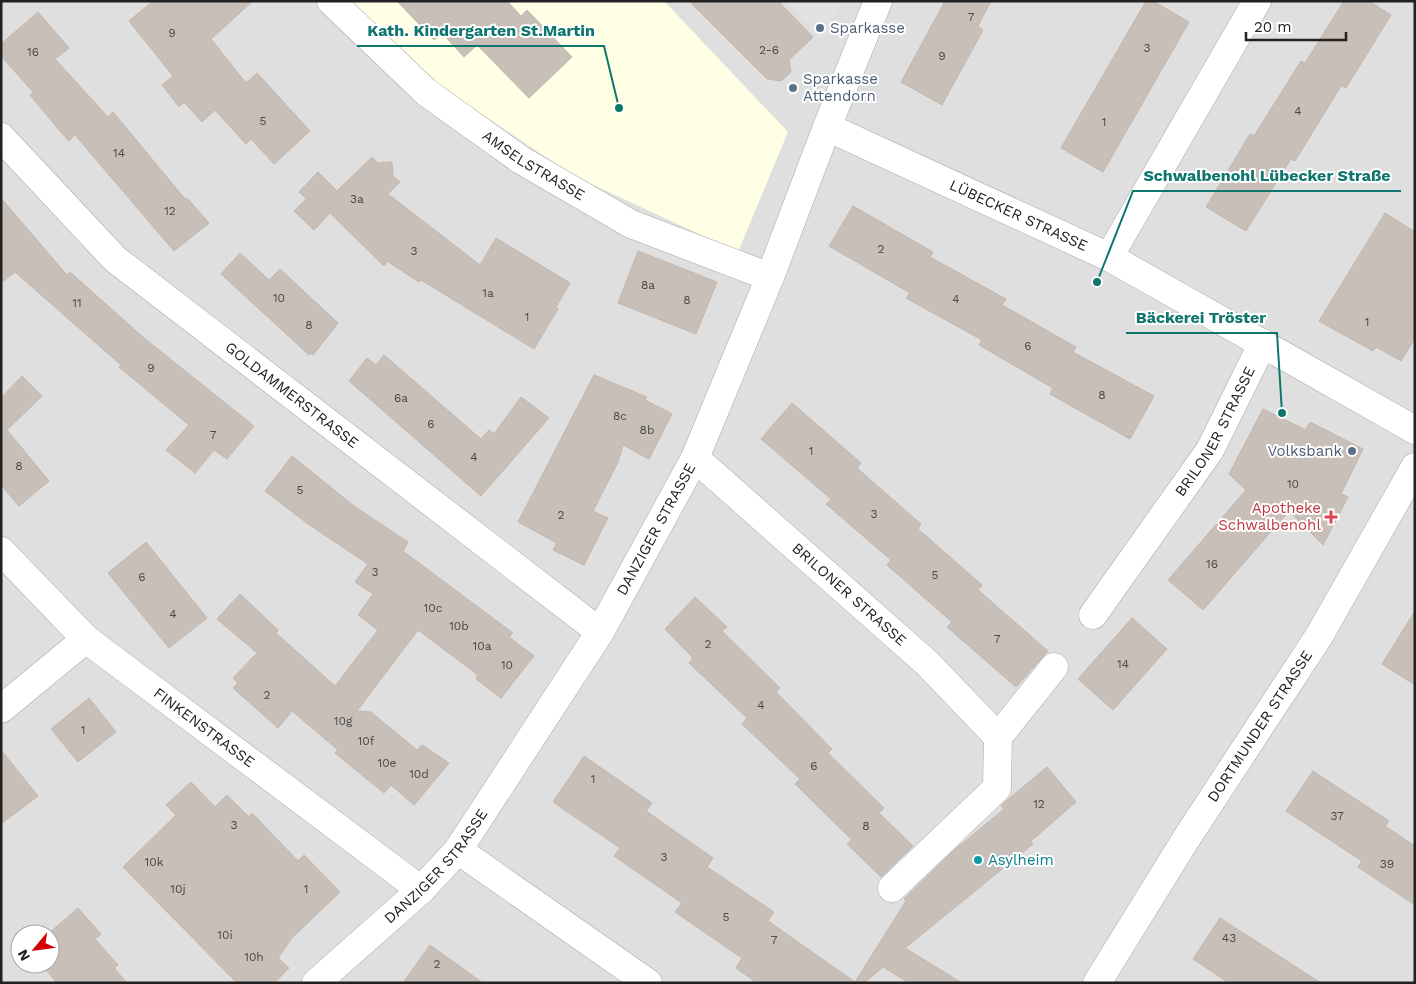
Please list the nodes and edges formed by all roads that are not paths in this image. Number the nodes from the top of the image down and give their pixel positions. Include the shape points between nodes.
1 (331, 1) edge
2 (878, 1) edge
3 (1257, 1) edge
4 (827, 127) junction
5 (1, 138) edge
6 (1109, 257) junction
7 (770, 277) junction
8 (1262, 343) junction
9 (1415, 430) edge
10 (695, 458) junction
11 (1415, 467) edge
12 (1, 551) edge
13 (1093, 614) dead end
14 (600, 632) junction
15 (86, 639) junction
16 (1054, 667) dead end
17 (1, 709) edge
18 (998, 736) junction
19 (458, 850) junction
20 (892, 888) dead end
21 (420, 890) junction
22 (316, 983) edge
23 (648, 983) edge
24 (1096, 983) edge

1 - 7 street, AMSELSTRASSE via 426,92 521,160 631,224
2 - 4 street, DANZIGER STRASSE
3 - 6 street
4 - 6 street, LÜBECKER STRASSE
4 - 7 street, DANZIGER STRASSE
5 - 14 street, GOLDAMMERSTRASSE via 116,259
6 - 8 street, LÜBECKER STRASSE
7 - 10 street, DANZIGER STRASSE
8 - 9 street, LÜBECKER STRASSE
8 - 13 street, BRILONER STRASSE via 1210,450
10 - 14 street, DANZIGER STRASSE
10 - 18 street, BRILONER STRASSE via 927,663
11 - 24 street, DORTMUNDER STRASSE via 1319,636 1186,838
12 - 15 street, FINKENSTRASSE
14 - 19 street, DANZIGER STRASSE
15 - 17 street
15 - 21 street, FINKENSTRASSE
16 - 18 street
18 - 20 street via 997,788
19 - 21 street, DANZIGER STRASSE
19 - 23 street
21 - 22 street, DANZIGER STRASSE

